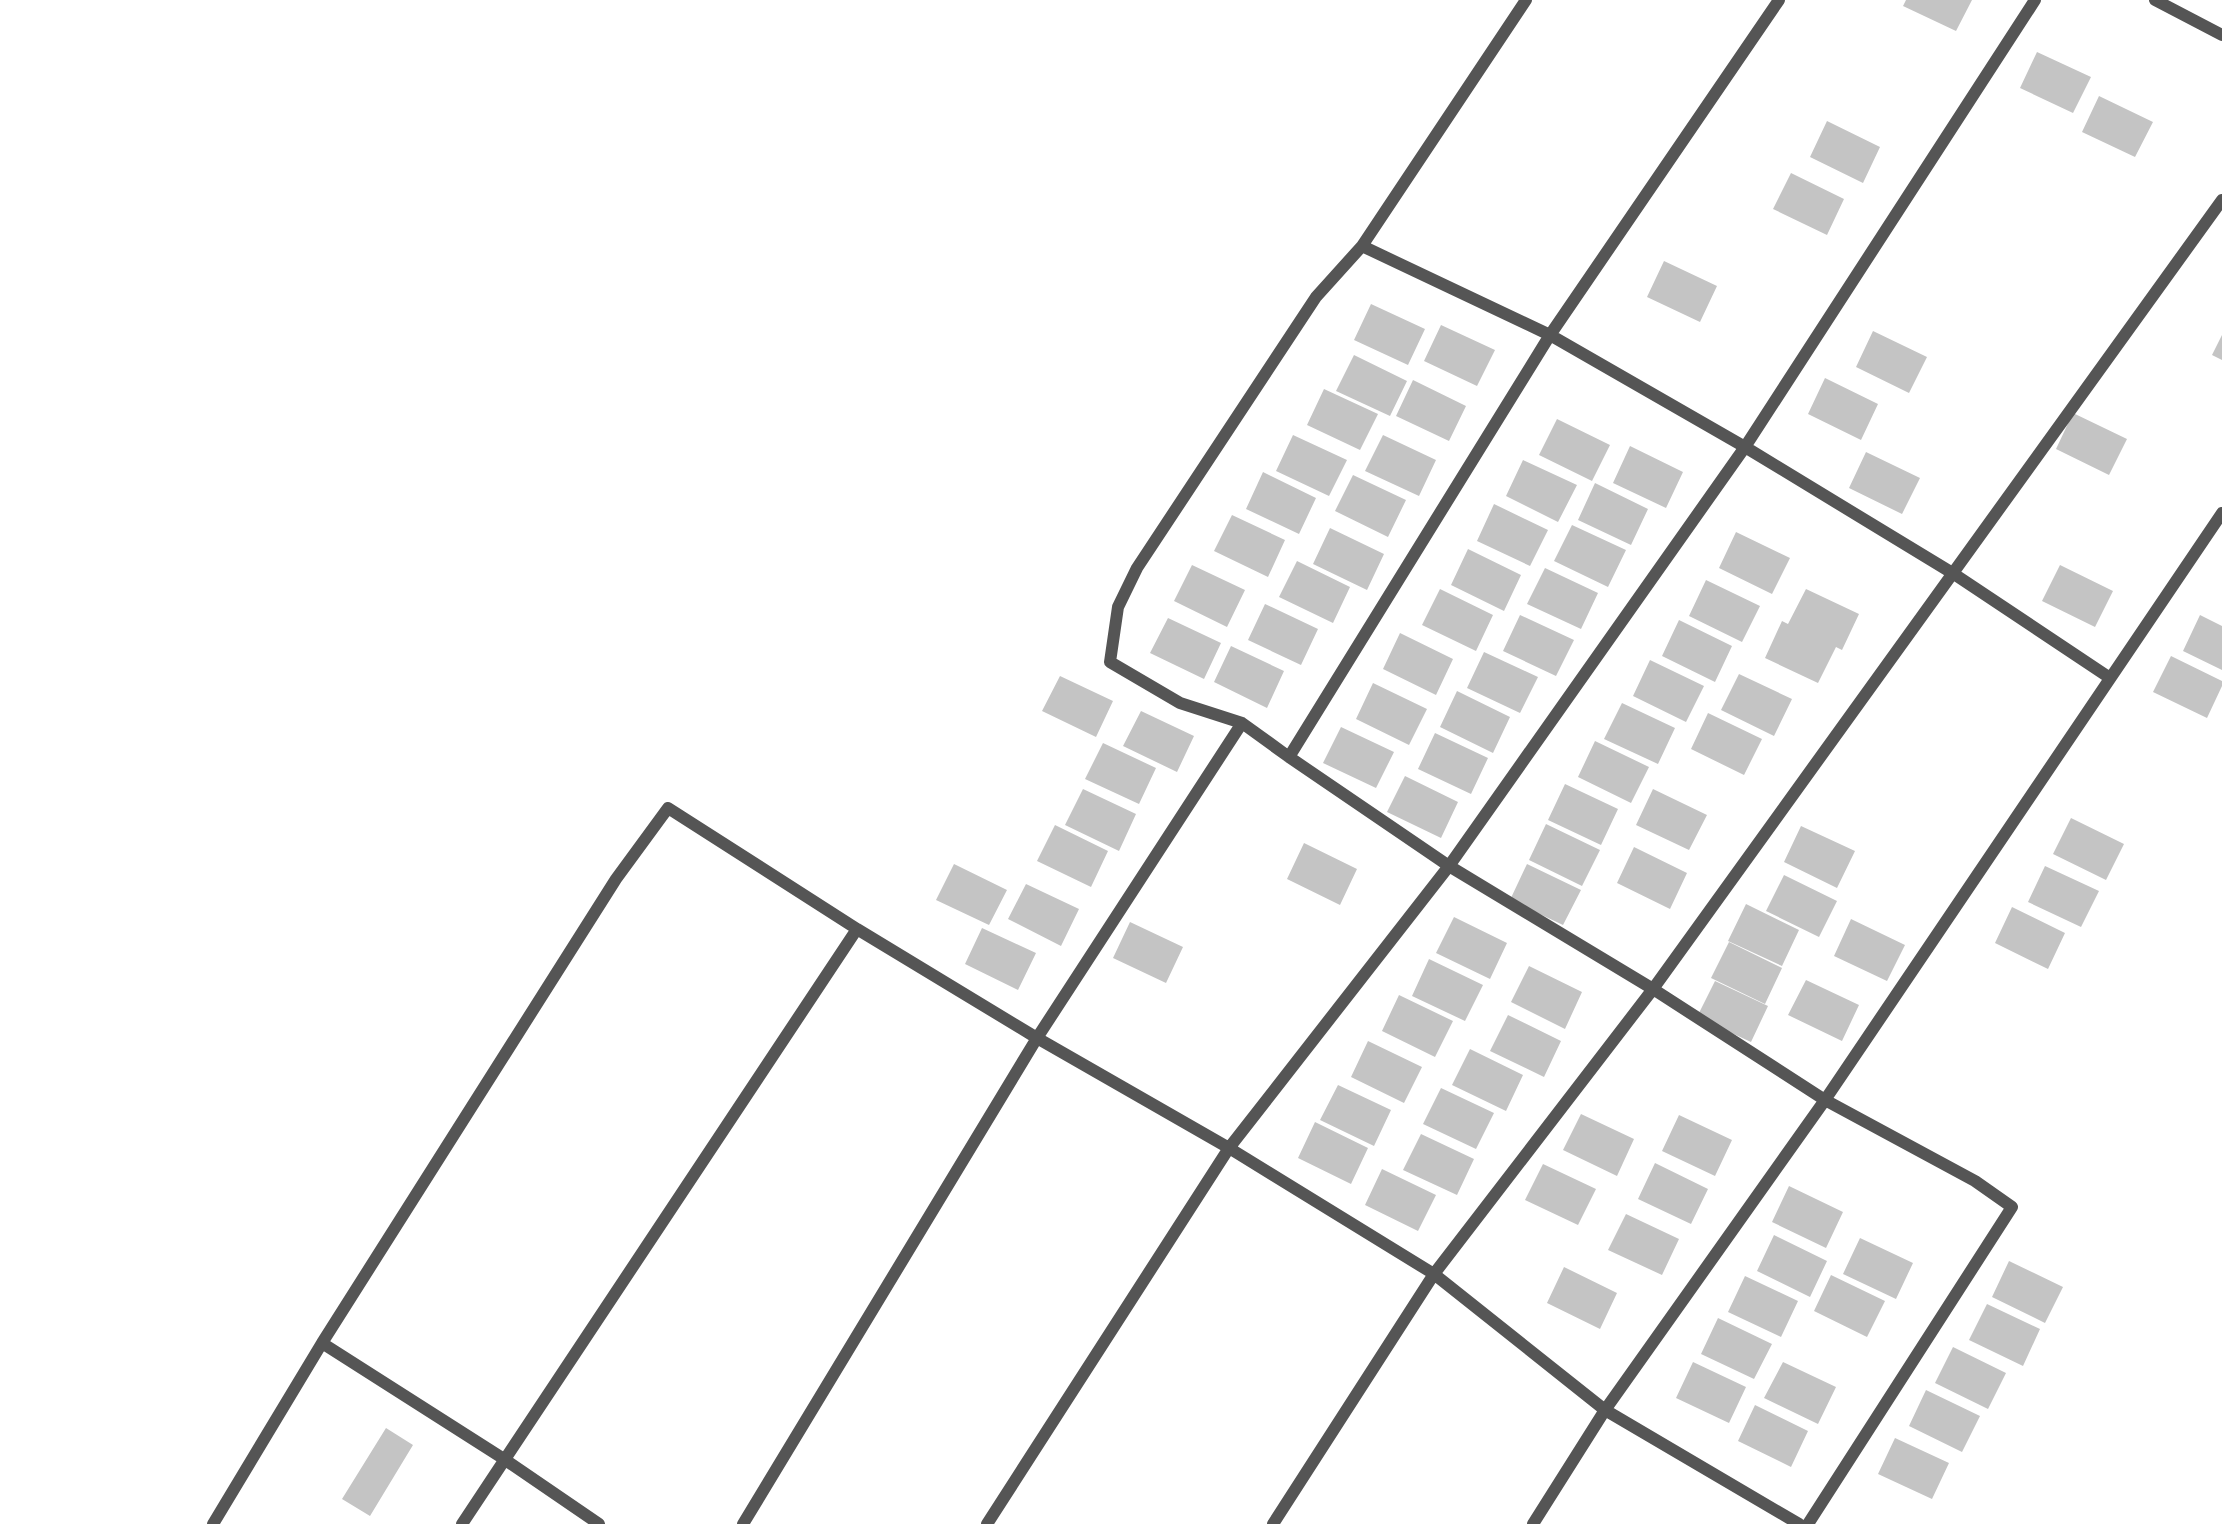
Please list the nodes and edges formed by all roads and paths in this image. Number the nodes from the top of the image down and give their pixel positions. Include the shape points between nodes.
1 (1526, 0) edge
2 (1779, 0) edge
3 (2035, 0) edge
4 (2155, 0) edge
5 (2222, 35) edge
6 (2222, 200) edge
7 (1362, 246) junction
8 (1550, 335) junction
9 (1745, 447) junction
10 (2222, 513) edge
11 (1954, 574) junction
12 (2110, 678) junction
13 (1242, 723) junction
14 (1288, 757) junction
15 (1449, 866) junction
16 (857, 929) junction
17 (1653, 989) junction
18 (1037, 1038) junction
19 (1825, 1100) junction
20 (1229, 1148) junction
21 (1434, 1274) junction
22 (322, 1343) junction
23 (1605, 1410) junction
24 (504, 1459) junction
25 (213, 1524) edge
26 (462, 1524) edge
27 (599, 1524) edge
28 (743, 1524) edge
29 (987, 1524) edge
30 (1273, 1524) edge
31 (1533, 1524) edge
32 (1799, 1524) edge
33 (1808, 1524) edge

1 - 7 street
2 - 8 street
3 - 9 street
4 - 5 street
6 - 11 street
7 - 8 street
7 - 13 street via 1316,297 1137,568 1118,607 1110,662 1180,702
8 - 9 street
8 - 14 street
9 - 11 street
9 - 15 street
10 - 12 street
11 - 12 street
11 - 17 street
12 - 19 street
13 - 14 street
13 - 18 street
14 - 15 street
15 - 17 street
15 - 20 street
16 - 18 street
16 - 22 street via 668,808 616,879
16 - 24 street
17 - 19 street
17 - 21 street
18 - 20 street
18 - 28 street
19 - 23 street
19 - 33 street via 1975,1181 2012,1208
20 - 21 street
20 - 29 street
21 - 23 street
21 - 30 street
22 - 24 street
22 - 25 street
23 - 31 street
23 - 32 street
24 - 26 street
24 - 27 street

